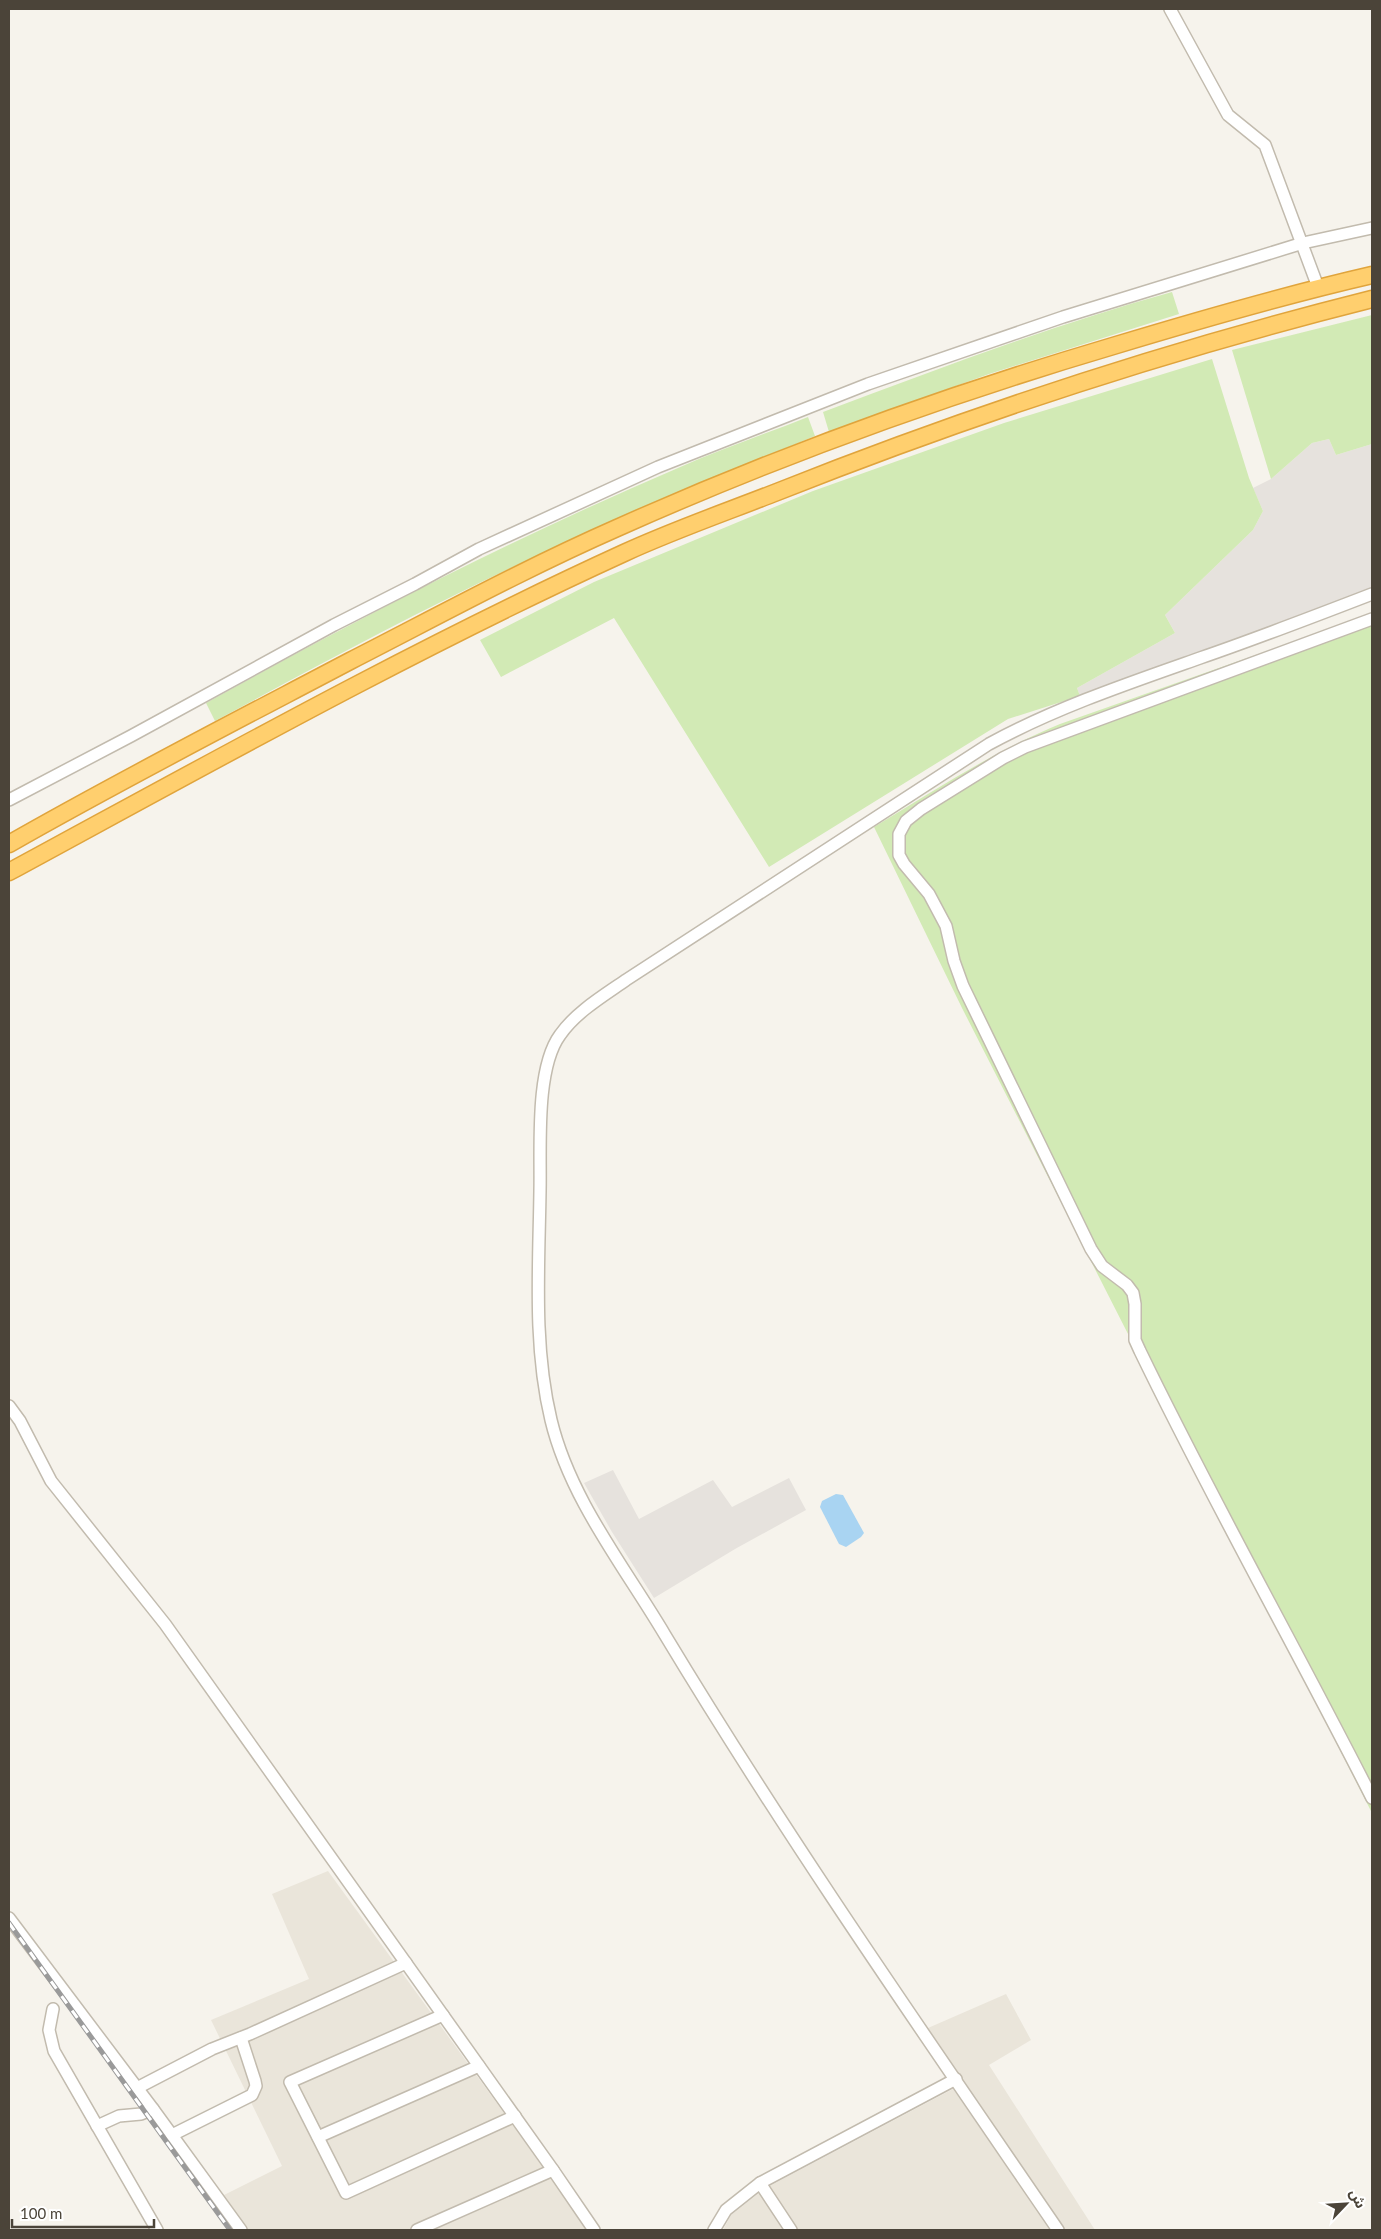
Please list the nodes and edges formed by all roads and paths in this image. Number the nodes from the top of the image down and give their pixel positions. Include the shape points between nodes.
1 (1170, 9) edge
2 (1372, 228) edge
3 (1303, 243) junction
4 (1372, 275) edge
5 (1318, 287) junction
6 (1372, 299) edge
7 (1372, 594) edge
8 (1372, 618) edge
9 (9, 800) edge
10 (9, 844) edge
11 (9, 872) edge
12 (9, 1406) edge
13 (1372, 1798) edge
14 (9, 1918) edge
15 (406, 1963) junction
16 (53, 2009) dead end
17 (443, 2015) junction
18 (241, 2038) junction
19 (480, 2066) junction
20 (956, 2079) junction
21 (137, 2088) junction
22 (153, 2109) junction
23 (515, 2116) junction
24 (97, 2126) junction
25 (172, 2135) junction
26 (318, 2137) junction
27 (553, 2170) junction
28 (760, 2183) junction
29 (157, 2230) edge
30 (241, 2230) edge
31 (417, 2230) edge
32 (594, 2230) edge
33 (714, 2230) edge
34 (791, 2230) edge
35 (1058, 2230) edge

1 - 3 street via 1228,114 1265,145
2 - 3 street
3 - 5 street
3 - 9 street via 1064,317 868,384 658,467 479,549
4 - 5 highway
5 - 10 highway via 1187,323 956,394 808,448 616,528 283,696
6 - 11 highway via 1196,346 965,420 628,551 482,620 313,707
7 - 20 street via 1145,677 1016,729 988,744 626,980 586,1009 559,1036 549,1060 542,1099 538,1333 542,1375 562,1456 578,1493 727,1736 823,1886
8 - 13 street via 1025,747 914,814 902,828 898,844 904,864 929,894 946,926 963,986 1091,1249 1109,1274 1127,1285 1133,1293 1136,1304 1135,1340 1140,1351 1230,1531
12 - 15 street via 52,1481 165,1624
14 - 21 street
15 - 17 street
15 - 18 street
16 - 24 street via 49,2030 54,2051
17 - 19 street
17 - 26 street via 290,2082
18 - 21 street via 199,2055
18 - 25 street via 255,2081 255,2091
19 - 23 street
19 - 26 street
20 - 28 street
20 - 35 street
21 - 22 street
22 - 24 street via 119,2116
22 - 25 street
23 - 26 street via 346,2193
23 - 27 street
24 - 29 street
25 - 30 street
27 - 31 street
27 - 32 street
28 - 33 street via 726,2210
28 - 34 street

